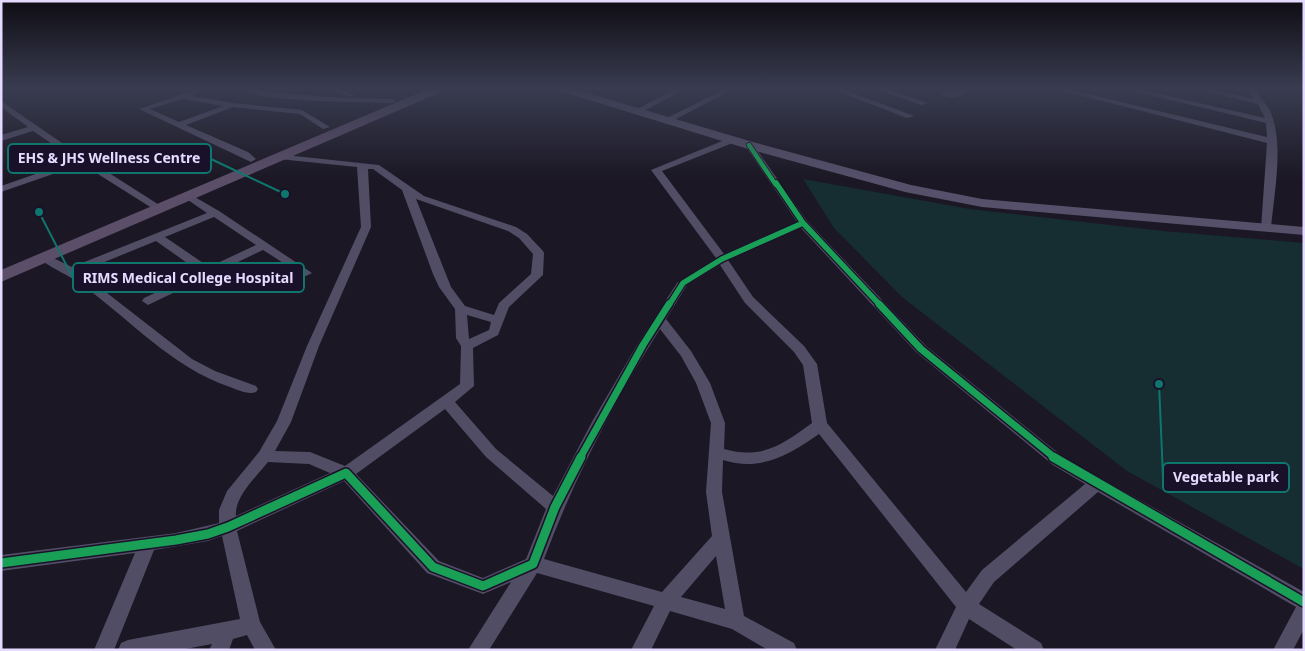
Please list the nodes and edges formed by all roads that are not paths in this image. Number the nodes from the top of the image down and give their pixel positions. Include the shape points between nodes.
1 (23, 119) edge
2 (169, 119) edge
3 (193, 119) edge
4 (314, 119) edge
5 (344, 119) edge
6 (364, 119) edge
7 (1188, 119) edge
8 (1259, 119) edge
9 (667, 120) edge
10 (1270, 122) joint
11 (180, 124) junction
12 (326, 127) junction
13 (34, 128) junction
14 (1, 138) edge
15 (732, 140) junction
16 (1271, 141) junction
17 (750, 145) junction
18 (279, 156) junction
19 (251, 159) junction
20 (82, 161) junction
21 (360, 165) junction
22 (1, 189) edge
23 (407, 189) junction
24 (188, 196) junction
25 (155, 205) junction
26 (215, 213) junction
27 (803, 223) junction
28 (1266, 228) junction
29 (1304, 231) edge
30 (158, 237) junction
31 (264, 245) junction
32 (45, 258) junction
33 (722, 259) junction
34 (1, 262) edge
35 (73, 271) junction
36 (208, 272) junction
37 (306, 272) dead end
38 (1, 277) edge
39 (148, 301) dead end
40 (503, 306) junction
41 (461, 309) junction
42 (477, 313) junction
43 (499, 320) junction
44 (660, 320) junction
45 (467, 346) junction
46 (250, 389) dead end
47 (446, 402) junction
48 (820, 426) junction
49 (716, 452) junction
50 (264, 456) junction
51 (346, 473) junction
52 (1096, 484) junction
53 (555, 507) junction
54 (228, 527) junction
55 (721, 538) junction
56 (148, 543) junction
57 (1, 564) edge
58 (533, 564) junction
59 (666, 602) junction
60 (1304, 602) edge
61 (966, 606) junction
62 (1304, 610) edge
63 (736, 620) junction
64 (251, 625) junction
65 (222, 641) edge
66 (781, 648) edge
67 (104, 650) edge
68 (128, 650) edge
69 (266, 650) edge
70 (478, 650) edge
71 (641, 650) edge
72 (945, 650) edge
73 (1034, 650) edge
74 (1283, 650) edge

1 - 13 street
2 - 11 street
3 - 11 street
4 - 12 street
5 - 12 main road
6 - 18 main road
7 - 16 street
8 - 10 street
9 - 15 main road
10 - 16 street
11 - 19 street
12 - 19 main road
13 - 14 street
13 - 20 street
15 - 17 main road
15 - 33 street via 656,170
16 - 28 street
17 - 27 street
17 - 28 main road via 956,199
18 - 21 street
18 - 24 main road
19 - 25 main road
20 - 22 street
20 - 25 street
21 - 23 street via 376,167
21 - 50 street via 363,168 366,227 313,346 284,422
23 - 40 street via 422,198 512,229 536,248 540,258 537,275
23 - 41 street via 439,274
24 - 25 main road
24 - 26 street
25 - 32 main road
25 - 34 main road
26 - 30 street
26 - 31 street
27 - 33 street
27 - 52 street via 921,349 1058,461
28 - 29 main road
30 - 35 street
30 - 36 street
31 - 36 street
31 - 37 street
32 - 35 street
32 - 38 main road
33 - 44 street via 683,283
33 - 48 street via 749,300 810,364
35 - 46 street via 188,363
36 - 39 street
40 - 42 street
40 - 43 street
41 - 42 street
41 - 45 street via 462,338
42 - 43 street
43 - 45 street via 494,332
44 - 49 street via 703,383 718,422
44 - 53 street via 598,424
45 - 47 street via 467,386
47 - 51 street
47 - 53 street via 491,453
48 - 49 street via 764,458 747,460
48 - 61 street
49 - 55 street via 714,492
50 - 51 street via 310,458
50 - 54 street via 233,496 228,510
51 - 54 street
51 - 58 street via 433,567 483,586
52 - 60 street
52 - 61 street via 988,576
53 - 58 street
54 - 56 street via 208,534
54 - 64 street
55 - 59 street
55 - 63 street
56 - 57 street
56 - 67 street
58 - 59 street
58 - 70 street
59 - 63 street
59 - 71 street
61 - 72 street
61 - 73 street
62 - 74 street
63 - 66 street
64 - 65 street
64 - 69 street
65 - 68 street

